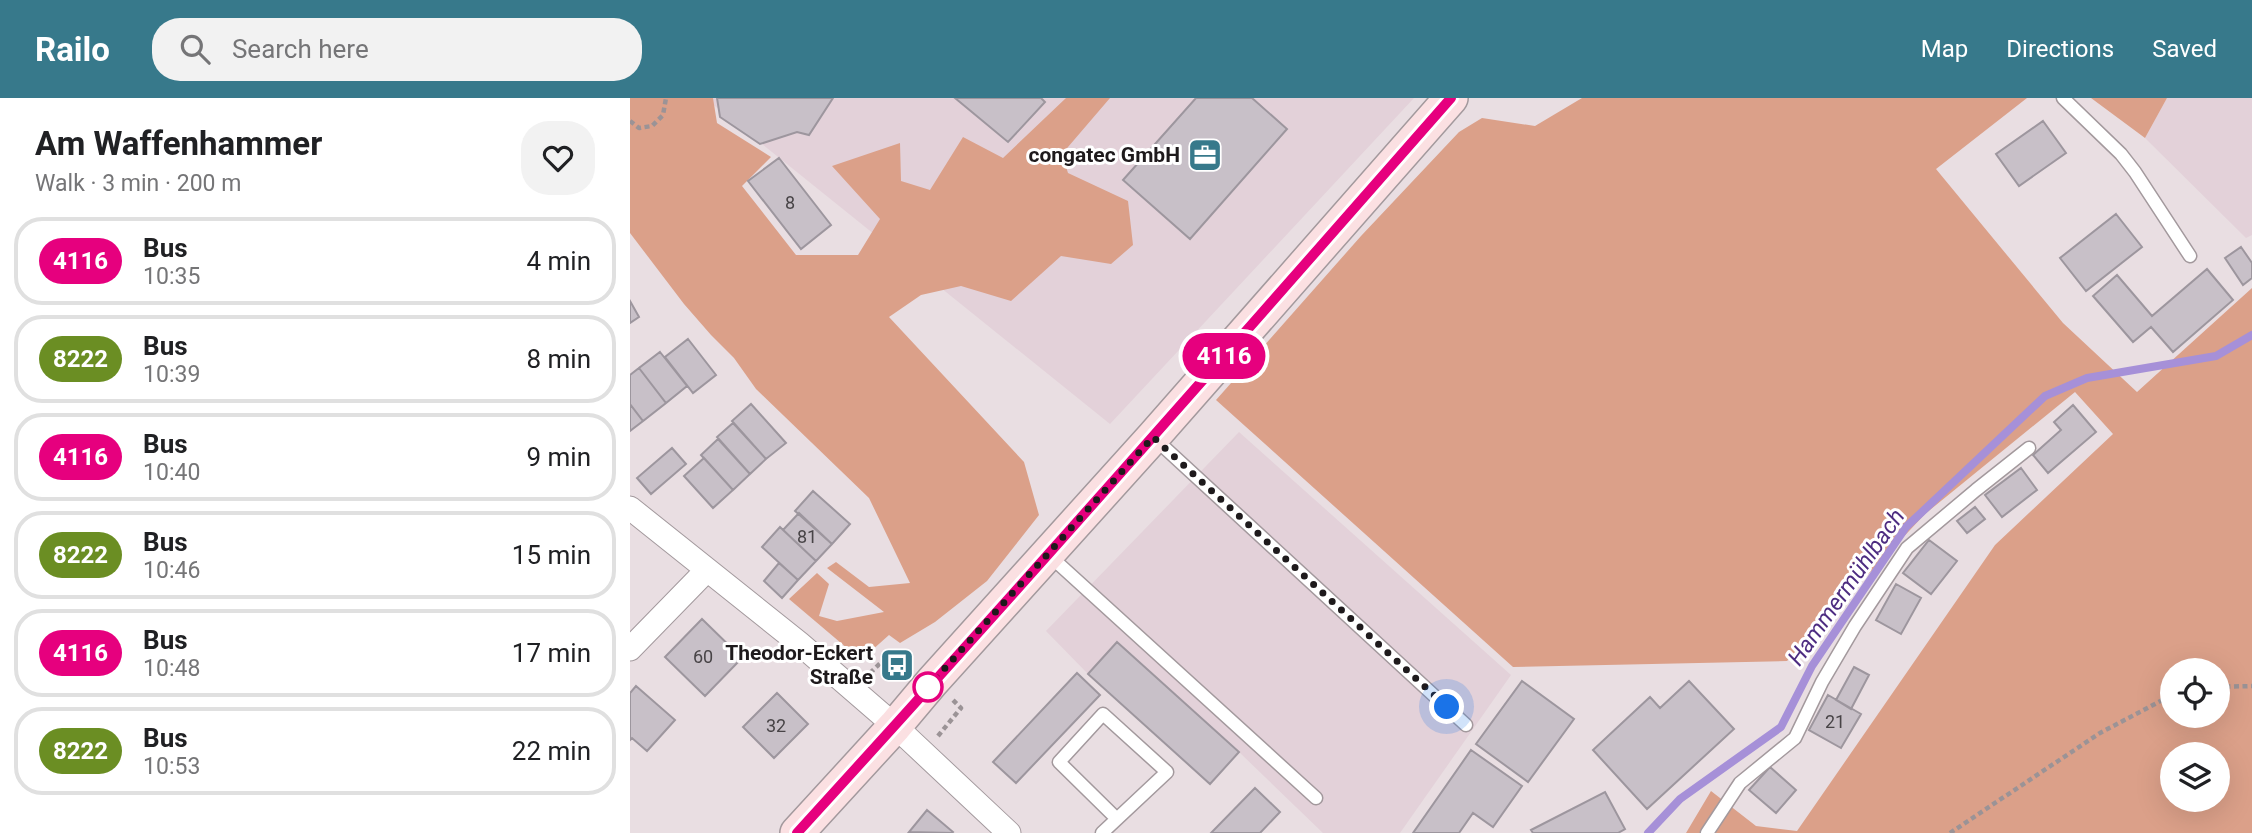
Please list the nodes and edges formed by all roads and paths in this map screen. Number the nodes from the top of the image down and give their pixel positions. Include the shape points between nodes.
1 (666, 98) edge
2 (1451, 98) edge
3 (2063, 98) edge
4 (630, 121) edge
5 (2190, 256) dead end
6 (1153, 437) junction
7 (2029, 448) dead end
8 (630, 508) edge
9 (1048, 554) junction
10 (706, 570) junction
11 (630, 649) edge
12 (911, 666) dead end
13 (871, 673) dead end
14 (2230, 687) edge
15 (2252, 687) edge
16 (947, 695) dead end
17 (2160, 701) edge
18 (1466, 725) dead end
19 (895, 726) junction
20 (939, 733) dead end
21 (1316, 798) dead end
22 (1116, 818) junction
23 (797, 833) edge
24 (1009, 833) edge
25 (1101, 833) edge
26 (1707, 833) edge
27 (1950, 833) edge

1 - 4 path via 663,115 652,126 639,128
2 - 6 main road
3 - 5 lane via 2121,154
6 - 9 main road
6 - 18 lane
7 - 26 lane via 1908,548 1855,626 1794,738 1740,783
8 - 10 street
9 - 19 main road
9 - 21 lane
10 - 11 street
10 - 19 street
12 - 13 path via 892,652
14 - 15 path
16 - 20 path via 961,708
17 - 27 path via 2101,733
19 - 23 main road
19 - 24 street
22 - 22 lane via 1167,772 1103,714 1059,762
22 - 25 lane

